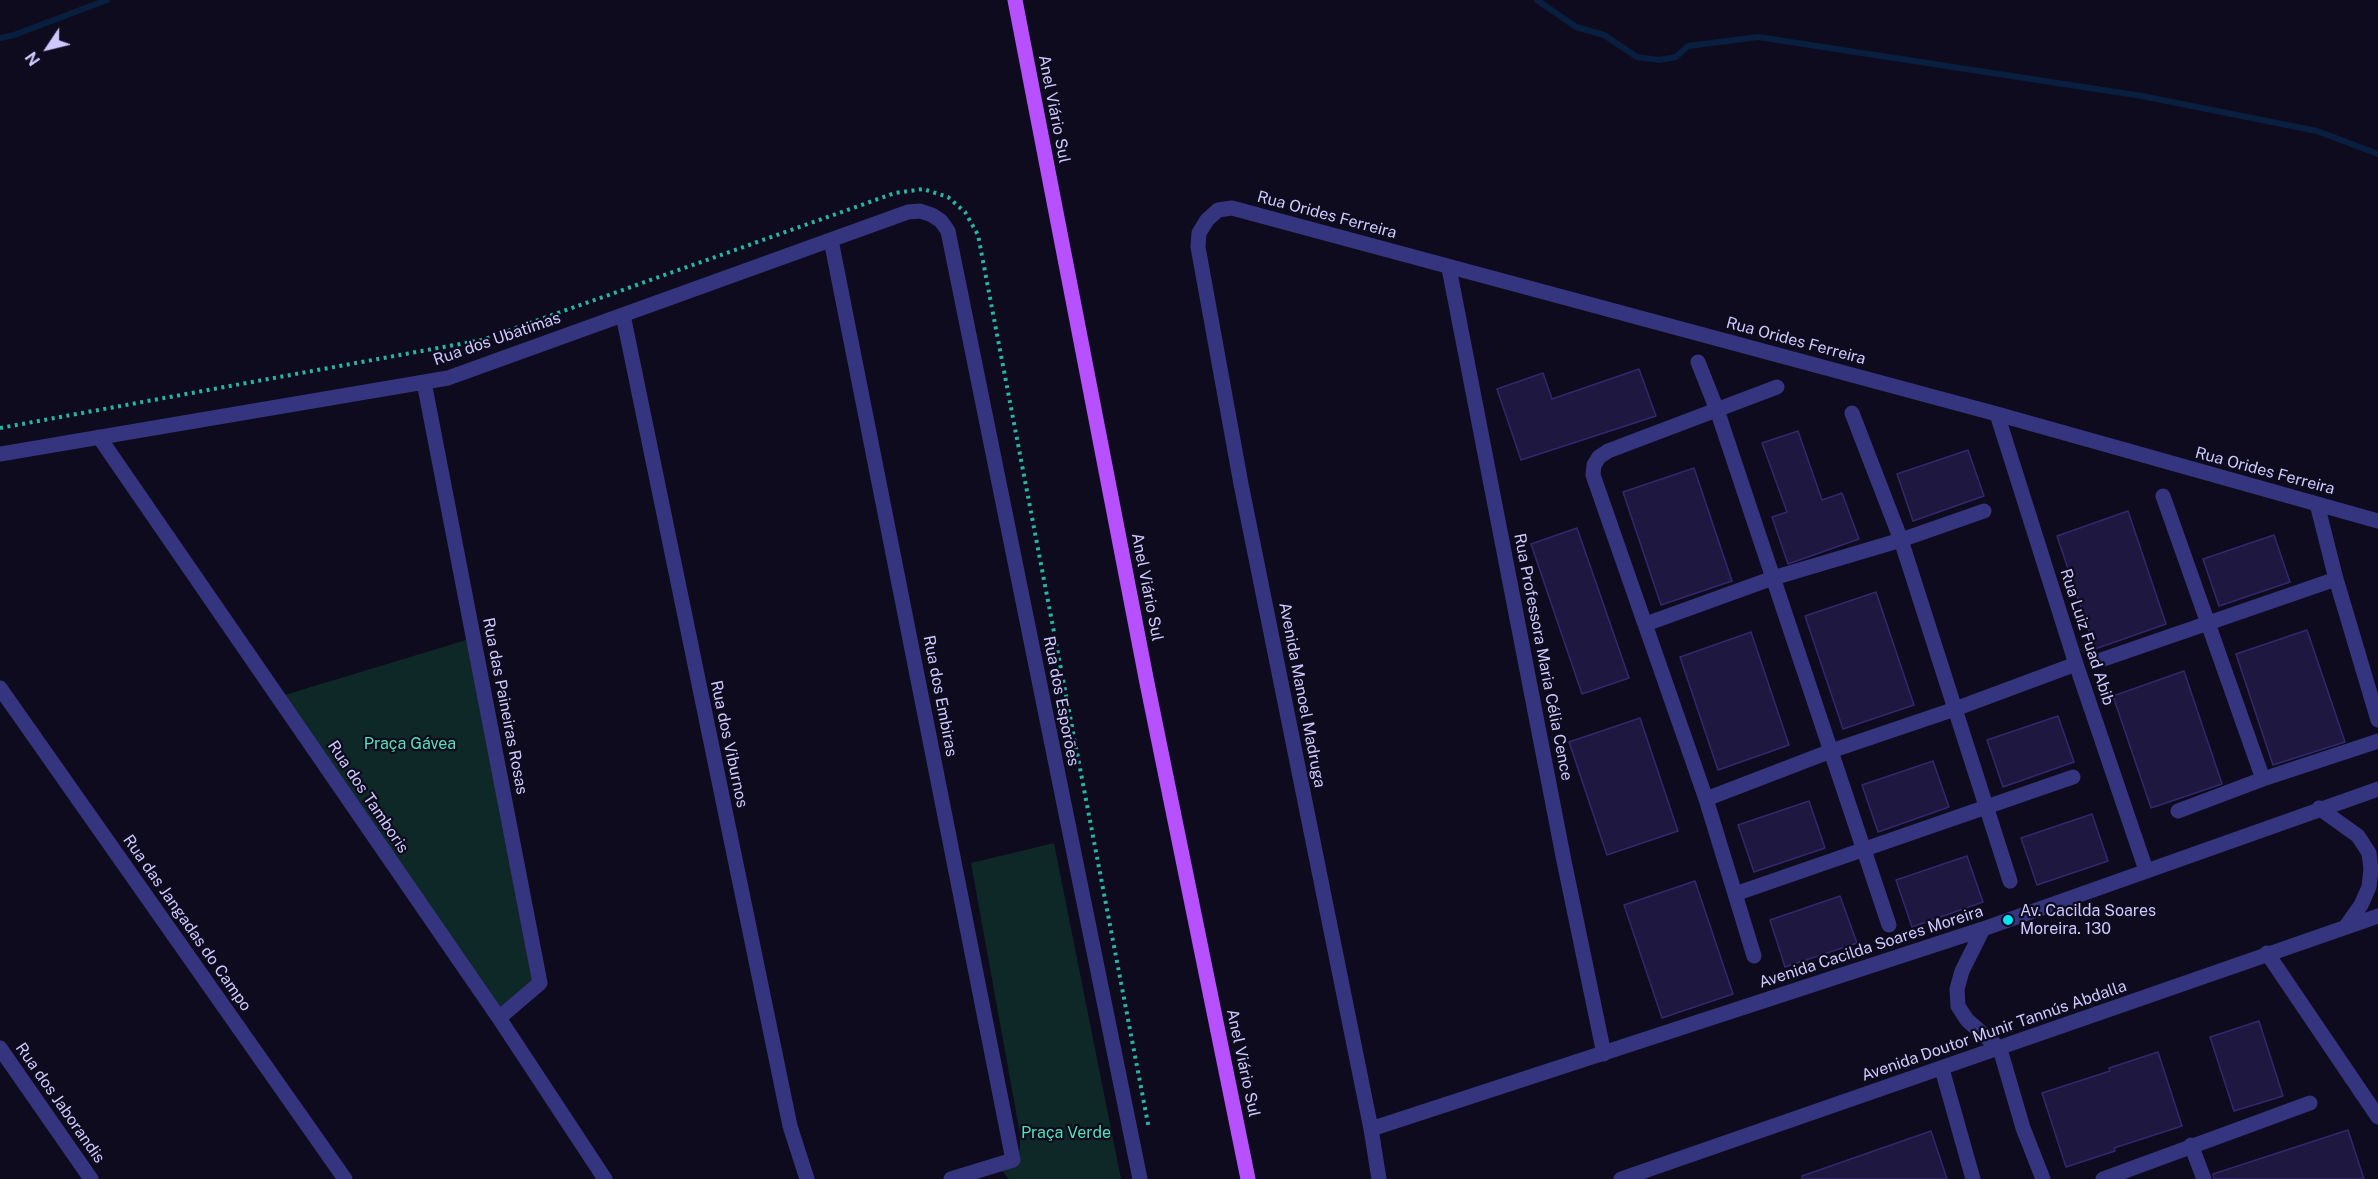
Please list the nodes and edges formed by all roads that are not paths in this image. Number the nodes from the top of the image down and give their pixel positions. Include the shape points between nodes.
1 (1015, 0) edge
2 (1207, 220) joint
3 (948, 231) joint
4 (831, 240) junction
5 (1449, 267) junction
6 (622, 315) junction
7 (1698, 362) dead end
8 (424, 381) junction
9 (1777, 387) dead end
10 (1717, 410) junction
11 (1852, 413) dead end
12 (1997, 414) junction
13 (99, 437) junction
14 (0, 454) edge
15 (2163, 496) dead end
16 (2317, 504) junction
17 (1984, 511) dead end
18 (2378, 521) edge
19 (1900, 540) junction
20 (1773, 578) junction
21 (2336, 579) junction
22 (2208, 622) junction
23 (1646, 624) junction
24 (2101, 660) dead end
25 (2076, 664) junction
26 (0, 688) edge
27 (1955, 709) junction
28 (2378, 720) edge
29 (2378, 741) edge
30 (1831, 751) junction
31 (2073, 777) dead end
32 (2263, 779) junction
33 (2378, 789) edge
34 (1706, 799) junction
35 (1986, 807) junction
36 (2319, 808) junction
37 (2178, 811) dead end
38 (1863, 849) junction
39 (2146, 870) junction
40 (2010, 881) dead end
41 (1735, 894) junction
42 (2378, 916) edge
43 (1889, 925) dead end
44 (2346, 926) junction
45 (1983, 929) junction
46 (2267, 953) junction
47 (1754, 956) dead end
48 (499, 1018) junction
49 (0, 1048) edge
50 (2000, 1049) junction
51 (1604, 1054) junction
52 (1942, 1069) junction
53 (2310, 1103) dead end
54 (2378, 1117) edge
55 (1371, 1130) junction
56 (2191, 1145) junction
57 (92, 1179) edge
58 (345, 1179) edge
59 (605, 1179) edge
60 (807, 1179) edge
61 (951, 1179) edge
62 (1140, 1179) edge
63 (1248, 1179) edge
64 (1379, 1179) edge
65 (1621, 1179) edge
66 (1973, 1179) edge
67 (2043, 1179) edge
68 (2103, 1179) edge
69 (2204, 1179) edge

1 - 63 main road, Anel Viário Sul
2 - 5 street, Rua Orides Ferreira via 1218,210 1232,208
2 - 55 street, Avenida Manoel Madruga via 1199,233 1198,248 1243,496
3 - 4 street, Rua dos Ubatimas via 941,221 920,211
3 - 62 street, Rua dos Esporões
4 - 6 street, Rua dos Ubatimas
4 - 61 street, Rua dos Embiras via 1013,1160
5 - 12 street, Rua Orides Ferreira
5 - 51 street, Rua Professora Maria Célia Cence
6 - 8 street, Rua dos Ubatimas via 447,378
6 - 60 street, Rua dos Viburnos via 790,1126
7 - 10 street
8 - 13 street, Rua dos Ubatimas
8 - 48 street, Rua das Paineiras Rosas via 540,983
9 - 10 street
10 - 20 street
10 - 23 street via 1608,451 1594,465 1593,475
11 - 19 street
12 - 16 street, Rua Orides Ferreira
12 - 25 street, Rua Luiz Fuad Abib
13 - 14 street, Rua dos Ubatimas
13 - 48 street, Rua dos Tamboris
15 - 22 street
16 - 18 street, Rua Orides Ferreira
16 - 21 street
17 - 19 street
19 - 20 street
19 - 27 street
20 - 23 street
20 - 30 street
21 - 22 street
21 - 28 street
22 - 24 street
22 - 32 street
23 - 34 street
25 - 27 street
25 - 39 street, Rua Luiz Fuad Abib
26 - 58 street, Rua das Jangadas do Campo
27 - 30 street
27 - 35 street
29 - 32 street
30 - 34 street
30 - 38 street
31 - 35 street
32 - 37 street
33 - 36 street, Avenida Cacilda Soares Moreira
34 - 41 street
35 - 38 street
35 - 40 street
36 - 39 street, Avenida Cacilda Soares Moreira
36 - 44 street via 2358,836 2369,853 2369,887
38 - 41 street
38 - 43 street
39 - 45 street, Avenida Cacilda Soares Moreira
41 - 47 street
42 - 44 street, Avenida Doutor Munir Tannús Abdalla
44 - 46 street, Avenida Doutor Munir Tannús Abdalla
45 - 50 street via 1962,971 1958,1006 1967,1020
45 - 51 street, Avenida Cacilda Soares Moreira
46 - 50 street, Avenida Doutor Munir Tannús Abdalla
46 - 54 street
48 - 59 street, Rua dos Tamboris
49 - 57 street, Rua dos Jaborandis
50 - 52 street, Avenida Doutor Munir Tannús Abdalla
50 - 67 street
51 - 55 street, Avenida Cacilda Soares Moreira
52 - 65 street, Avenida Doutor Munir Tannús Abdalla
52 - 66 street
53 - 56 street
55 - 64 street, Avenida Manoel Madruga
56 - 68 street
56 - 69 street

